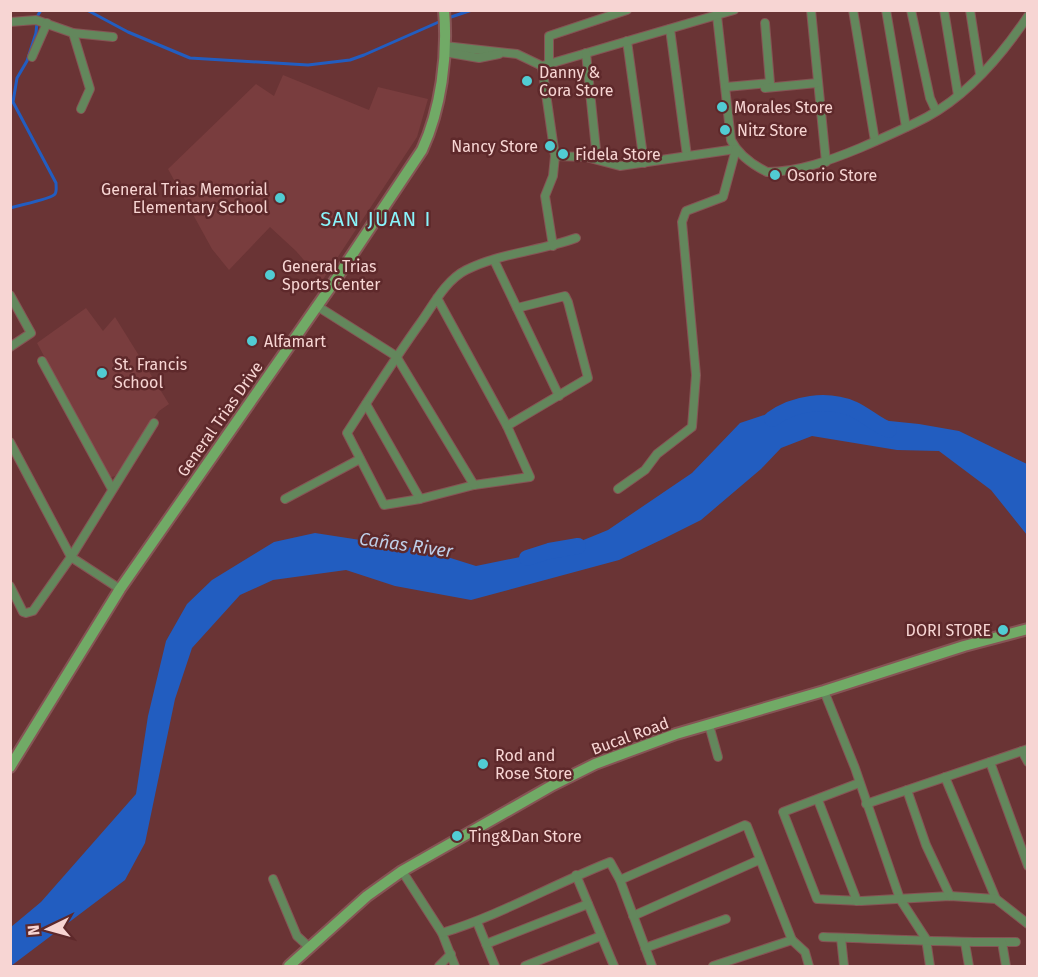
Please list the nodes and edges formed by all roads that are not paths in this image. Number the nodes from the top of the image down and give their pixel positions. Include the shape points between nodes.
1 (444, 10) edge
2 (627, 10) edge
3 (734, 10) edge
4 (811, 10) edge
5 (853, 10) edge
6 (886, 10) edge
7 (911, 10) edge
8 (944, 10) edge
9 (970, 10) edge
10 (717, 16) junction
11 (1028, 16) edge
12 (10, 22) edge
13 (765, 22) dead end
14 (47, 23) junction
15 (670, 29) junction
16 (73, 33) junction
17 (113, 37) dead end
18 (627, 41) junction
19 (444, 49) junction
20 (586, 53) junction
21 (32, 57) dead end
22 (546, 65) junction
23 (980, 74) junction
24 (817, 82) junction
25 (726, 89) junction
26 (958, 95) junction
27 (81, 109) dead end
28 (936, 111) junction
29 (906, 127) junction
30 (875, 141) junction
31 (736, 149) junction
32 (555, 156) junction
33 (687, 156) junction
34 (597, 159) junction
35 (826, 162) junction
36 (645, 163) junction
37 (576, 238) dead end
38 (553, 246) junction
39 (494, 260) junction
40 (10, 295) edge
41 (437, 298) junction
42 (316, 306) junction
43 (517, 308) junction
44 (10, 347) edge
45 (396, 356) junction
46 (42, 361) dead end
47 (560, 396) junction
48 (366, 404) junction
49 (154, 423) dead end
50 (507, 426) junction
51 (10, 442) edge
52 (360, 459) junction
53 (474, 485) junction
54 (112, 489) junction
55 (618, 489) dead end
56 (420, 499) junction
57 (285, 500) dead end
58 (71, 557) junction
59 (10, 586) edge
60 (120, 589) junction
61 (1028, 629) edge
62 (824, 691) junction
63 (709, 725) junction
64 (1025, 750) edge
65 (718, 757) dead end
66 (990, 762) junction
67 (1028, 762) edge
68 (10, 767) edge
69 (945, 777) junction
70 (859, 783) junction
71 (907, 790) junction
72 (818, 800) junction
73 (866, 804) junction
74 (759, 860) junction
75 (1028, 866) edge
76 (402, 871) junction
77 (576, 875) junction
78 (273, 879) dead end
79 (620, 880) junction
80 (950, 896) junction
81 (900, 899) junction
82 (996, 899) junction
83 (857, 901) junction
84 (588, 904) junction
85 (633, 916) junction
86 (726, 919) dead end
87 (477, 922) junction
88 (1028, 924) edge
89 (442, 933) junction
90 (601, 936) junction
91 (823, 937) dead end
92 (841, 938) junction
93 (926, 939) junction
94 (792, 940) junction
95 (1002, 942) junction
96 (1016, 942) dead end
97 (965, 943) junction
98 (486, 944) junction
99 (309, 947) junction
100 (645, 948) junction
101 (451, 954) junction
102 (289, 966) edge
103 (440, 966) edge
104 (455, 966) edge
105 (495, 966) edge
106 (525, 966) edge
107 (614, 966) edge
108 (652, 966) edge
109 (713, 966) edge
110 (809, 966) edge
111 (844, 966) edge
112 (930, 966) edge
113 (969, 966) edge
114 (1006, 966) edge

1 - 19 main road, General Trias Drive
2 - 22 street via 549,36
3 - 10 street
4 - 24 street
5 - 30 street
6 - 29 street
7 - 28 street
8 - 26 street
9 - 23 street
10 - 15 street
10 - 25 street
11 - 23 street via 1009,44
12 - 14 street
13 - 25 street via 770,83
14 - 16 street
14 - 21 street
15 - 18 street
15 - 33 street
16 - 17 street
16 - 27 street via 90,83
18 - 20 street
18 - 36 street
19 - 22 street via 479,58 517,54
19 - 42 main road, General Trias Drive via 439,91 422,150
20 - 22 street
20 - 34 street
22 - 32 street
23 - 26 street
24 - 25 street
24 - 35 street
25 - 31 street via 731,140
26 - 28 street
28 - 29 street
29 - 30 street
30 - 35 street
31 - 33 street
31 - 35 street via 767,172
31 - 55 street via 723,196 686,211 682,222 696,375 692,427
32 - 34 street
32 - 38 street via 545,196
33 - 36 street
34 - 36 street via 620,166
37 - 38 street
38 - 39 street
39 - 41 street via 463,271
39 - 43 street
40 - 44 street via 31,333
41 - 45 street
41 - 50 street
42 - 45 street
42 - 60 main road, General Trias Drive
43 - 47 street
43 - 47 street via 565,296 568,302 588,378
45 - 48 street
45 - 53 street
46 - 54 street
47 - 50 street
48 - 52 street via 347,433
48 - 56 street
49 - 54 street
50 - 53 street via 530,477
51 - 58 street
52 - 56 street via 384,505
52 - 57 street
53 - 56 street
54 - 58 street
58 - 59 street via 30,613 23,612
58 - 60 street
60 - 68 main road, General Trias Drive
61 - 62 main road, Bucal Road
62 - 63 main road, Bucal Road
62 - 70 street
63 - 65 street
63 - 76 main road, Bucal Road via 595,764
64 - 66 street
64 - 67 street
66 - 69 street
66 - 75 street
69 - 71 street
69 - 82 street
70 - 72 street
70 - 73 street
71 - 73 street
71 - 80 street via 926,845
72 - 83 street
72 - 83 street via 783,812 816,899
73 - 81 street
74 - 79 street via 745,825
74 - 85 street
74 - 94 street
76 - 89 street
76 - 99 main road, Bucal Road
77 - 79 street via 610,862
77 - 84 street
77 - 87 street
78 - 99 street via 297,936
79 - 85 street
80 - 81 street
80 - 82 street
81 - 83 street
81 - 93 street
82 - 88 street
84 - 90 street
84 - 98 street
85 - 100 street
86 - 100 street
87 - 89 street
87 - 98 street
89 - 101 street
90 - 106 street
90 - 107 street
91 - 92 street
92 - 93 street
92 - 111 street
93 - 97 street
93 - 112 street
94 - 109 street
94 - 110 street via 806,952
95 - 96 street
95 - 97 street
95 - 114 street
97 - 113 street
98 - 105 street
99 - 102 main road, Bucal Road
100 - 108 street
101 - 103 street
101 - 104 street

